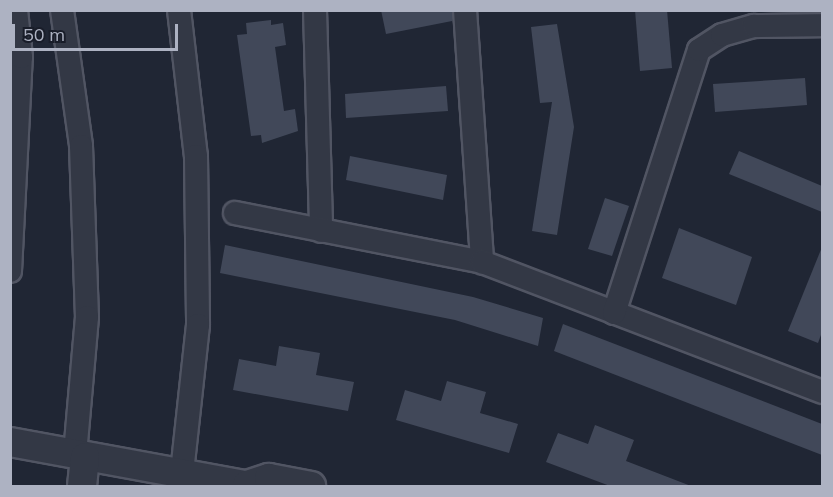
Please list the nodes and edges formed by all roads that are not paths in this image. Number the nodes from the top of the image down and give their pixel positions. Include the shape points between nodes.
1 (16, 10) edge
2 (62, 10) edge
3 (179, 10) edge
4 (315, 10) edge
5 (465, 10) edge
6 (822, 25) edge
7 (235, 213) dead end
8 (321, 231) junction
9 (482, 262) junction
10 (10, 271) edge
11 (614, 312) junction
12 (822, 392) edge
13 (10, 442) edge
14 (80, 456) junction
15 (182, 472) junction
16 (82, 486) edge
17 (248, 486) edge
18 (311, 486) edge

1 - 10 street via 21,57
2 - 14 street via 81,146 87,317
3 - 15 street via 196,156 198,325
4 - 8 street
5 - 9 street
6 - 11 street via 754,26 699,50
7 - 8 street
8 - 9 street
9 - 11 street
11 - 12 street
13 - 14 street
14 - 15 street
14 - 16 street
15 - 17 street
17 - 18 street via 268,478

